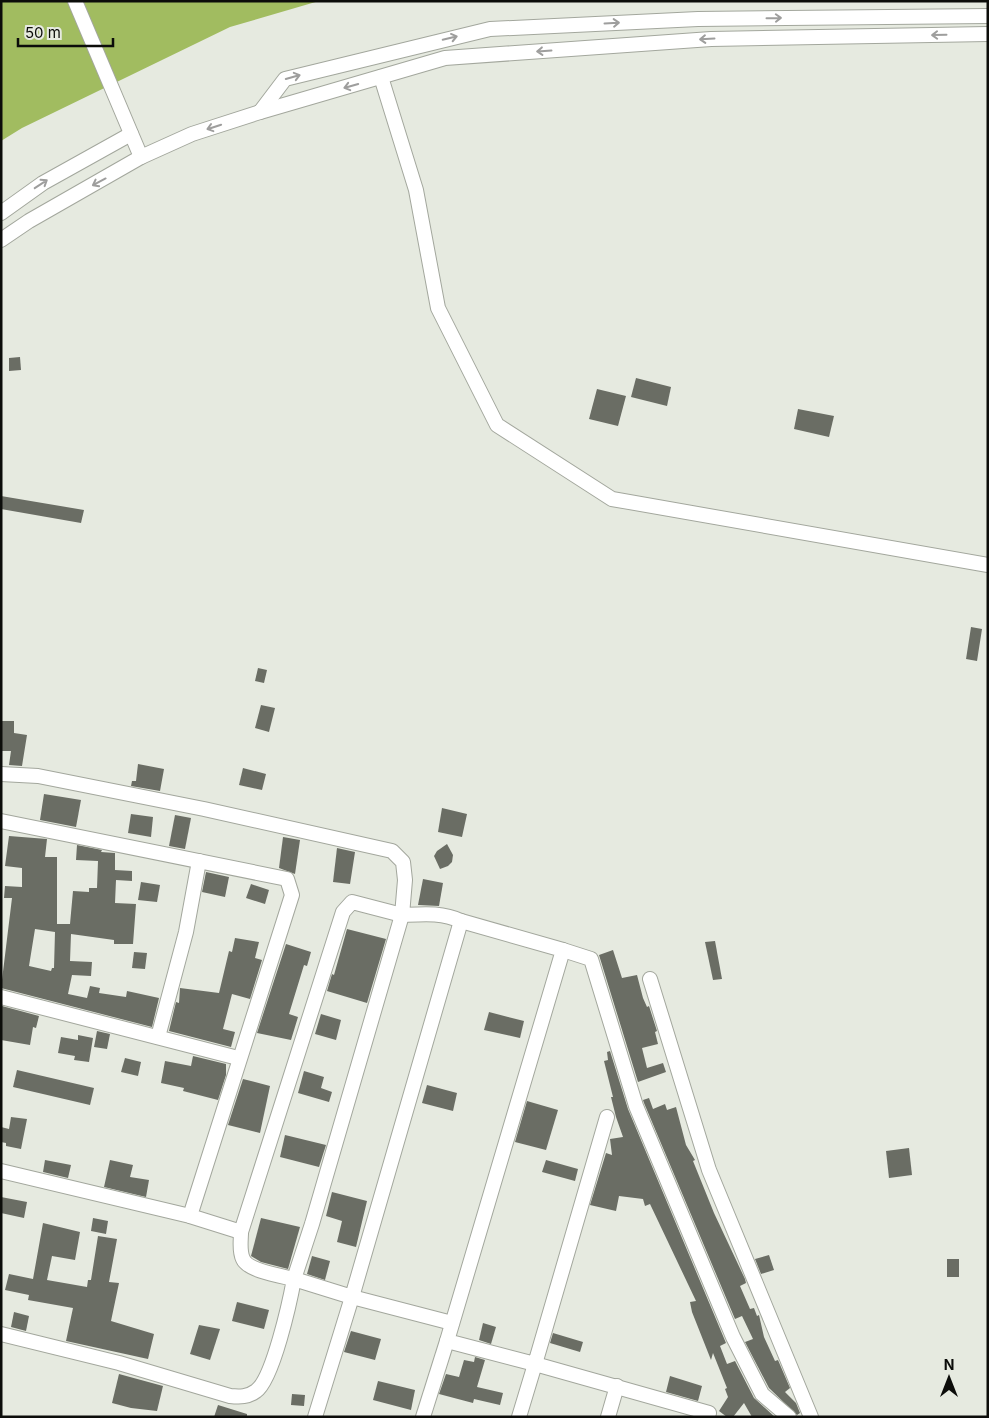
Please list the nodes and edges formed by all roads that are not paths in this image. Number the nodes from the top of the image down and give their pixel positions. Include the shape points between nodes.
1 (75, 1) edge
2 (988, 16) edge
3 (988, 34) edge
4 (381, 77) junction
5 (260, 112) junction
6 (131, 134) junction
7 (141, 157) junction
8 (1, 213) edge
9 (1, 240) edge
10 (988, 565) edge
11 (1, 774) edge
12 (1, 821) edge
13 (199, 862) junction
14 (402, 915) junction
15 (461, 921) junction
16 (563, 950) junction
17 (650, 979) dead end
18 (1, 997) edge
19 (158, 1037) junction
20 (238, 1058) junction
21 (607, 1117) dead end
22 (1, 1171) edge
23 (190, 1216) junction
24 (241, 1232) junction
25 (294, 1279) junction
26 (352, 1297) junction
27 (452, 1322) junction
28 (1, 1334) edge
29 (447, 1341) junction
30 (535, 1364) junction
31 (617, 1386) junction
32 (712, 1416) edge
33 (315, 1417) edge
34 (423, 1417) edge
35 (519, 1417) edge
36 (608, 1417) edge
37 (789, 1417) edge
38 (811, 1417) edge

1 - 6 street
5 -> 2 street via 285,79 490,29 698,19
3 -> 4 street via 691,40 445,58
4 -> 5 street
4 - 10 street via 416,190 438,308 498,425 612,499
5 -> 7 street via 192,134
6 - 7 street
8 -> 6 street via 43,182
7 -> 9 street
11 - 14 street via 38,776 392,851 403,862
12 - 13 street
13 - 19 street via 183,944
13 - 20 street via 287,879 292,895
14 - 15 street via 427,913 451,916
14 - 24 street via 352,902 343,912
14 - 25 street
15 - 16 street
15 - 26 street
16 - 27 street
16 - 37 street via 591,959 636,1106 733,1337 762,1394
17 - 38 street via 709,1170
18 - 19 street
19 - 20 street
20 - 23 street
21 - 30 street
22 - 23 street
23 - 24 street
24 - 25 street via 244,1261 252,1267
25 - 26 street
25 - 28 street via 268,1373 257,1390 241,1397
26 - 27 street
26 - 33 street
27 - 29 street
29 - 30 street
29 - 34 street
30 - 31 street
30 - 35 street
31 - 32 street
31 - 36 street

